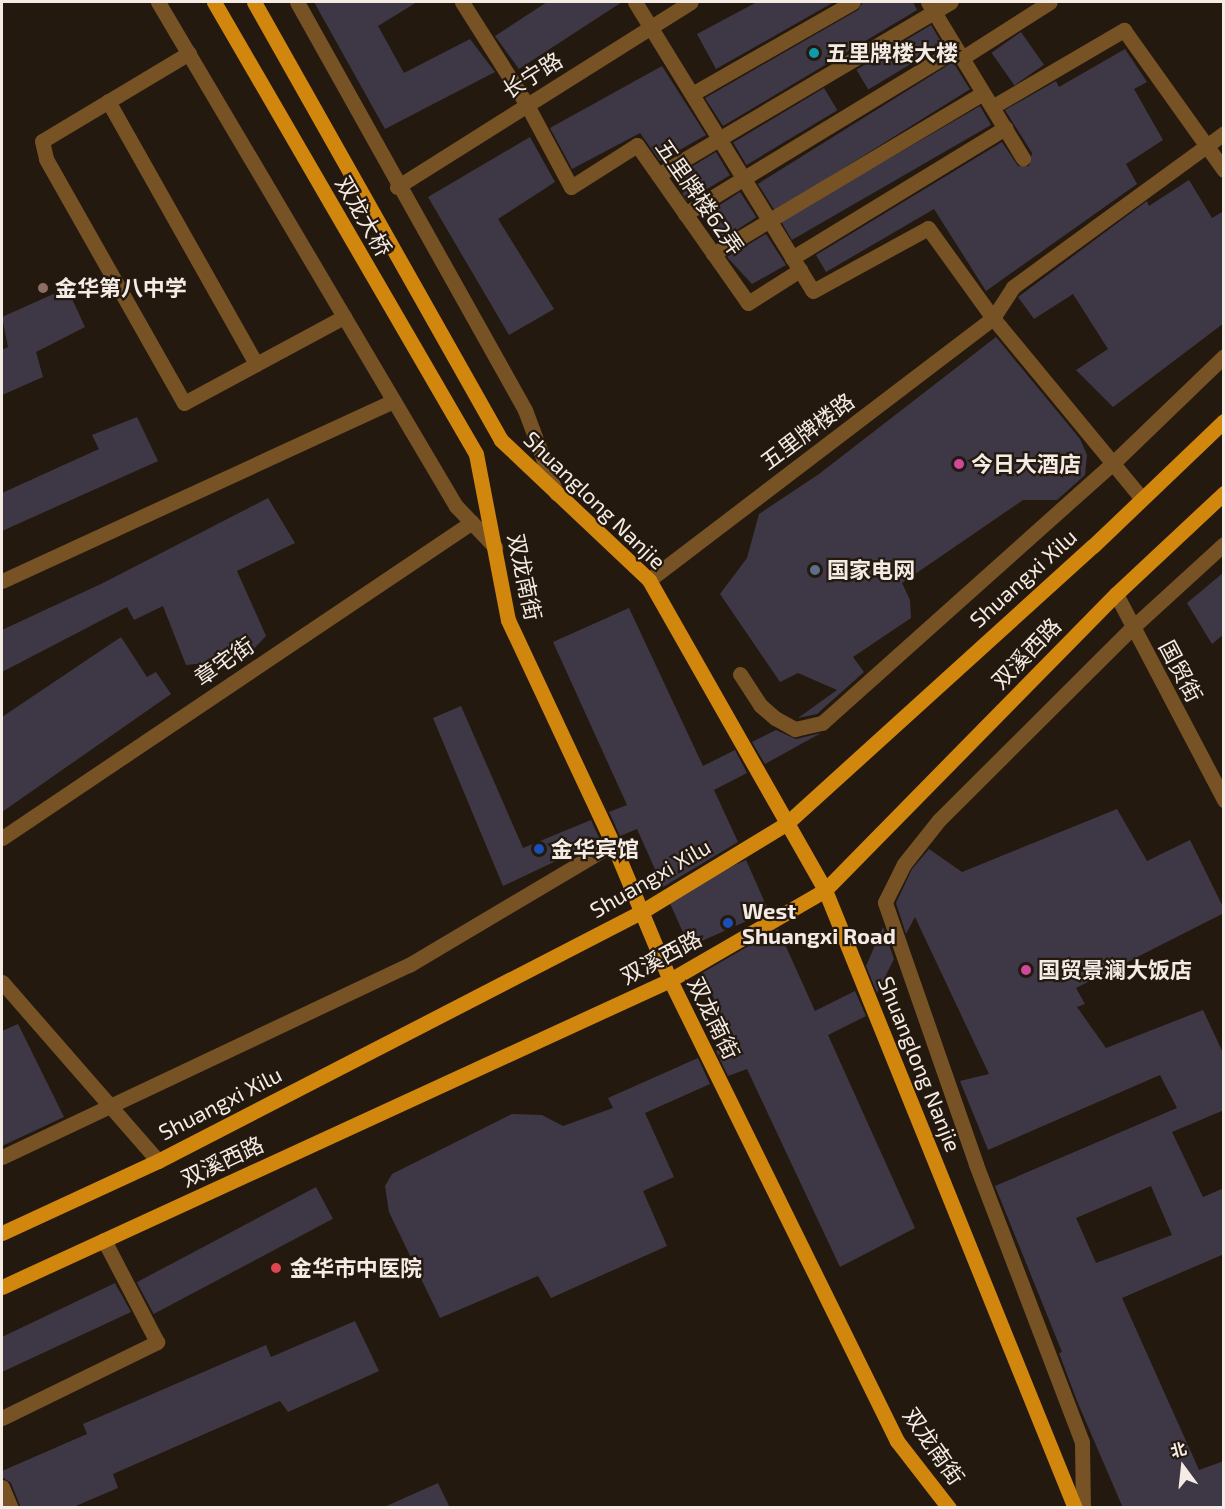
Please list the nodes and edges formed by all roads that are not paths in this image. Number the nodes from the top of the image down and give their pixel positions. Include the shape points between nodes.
1 (158, 2) edge
2 (214, 2) edge
3 (254, 2) edge
4 (297, 2) edge
5 (462, 2) edge
6 (635, 2) edge
7 (691, 2) edge
8 (853, 2) edge
9 (951, 2) edge
10 (1050, 2) edge
11 (931, 7) edge
12 (651, 27) junction
13 (189, 53) junction
14 (959, 53) junction
15 (983, 93) junction
16 (692, 94) junction
17 (108, 101) junction
18 (527, 105) junction
19 (992, 107) junction
20 (1005, 128) junction
21 (1224, 133) edge
22 (718, 138) junction
23 (1206, 146) junction
24 (1023, 158) dead end
25 (1224, 170) edge
26 (658, 175) junction
27 (744, 178) junction
28 (397, 187) junction
29 (685, 214) junction
30 (769, 220) junction
31 (713, 254) junction
32 (796, 264) junction
33 (344, 317) junction
34 (993, 318) junction
35 (1224, 356) edge
36 (256, 364) junction
37 (394, 401) junction
38 (1224, 421) edge
39 (501, 440) joint
40 (476, 454) joint
41 (1113, 464) junction
42 (556, 493) junction
43 (1224, 494) edge
44 (1142, 499) junction
45 (472, 522) junction
46 (1224, 544) edge
47 (495, 546) junction
48 (649, 580) junction
49 (2, 581) edge
50 (1116, 594) junction
51 (1133, 627) junction
52 (740, 674) dead end
53 (1224, 800) edge
54 (786, 824) junction
55 (2, 837) edge
56 (613, 844) junction
57 (825, 890) junction
58 (641, 912) junction
59 (670, 980) junction
60 (2, 982) edge
61 (110, 1106) junction
62 (2, 1156) edge
63 (158, 1161) junction
64 (2, 1233) edge
65 (104, 1240) junction
66 (2, 1287) edge
67 (2, 1418) edge
68 (2, 1487) edge
69 (11, 1508) edge
70 (949, 1508) edge
71 (1075, 1508) edge
72 (1083, 1508) edge

1 - 13 street
2 - 40 main road, 双龙大桥
3 - 39 main road, 双龙大桥
4 - 28 street
5 - 18 street
6 - 12 street
7 - 12 street, 长宁路
8 - 16 street
9 - 11 street
10 - 14 street
11 - 14 street
11 - 22 street
12 - 16 street
12 - 18 street, 长宁路
13 - 17 street
13 - 33 street
14 - 15 street
14 - 27 street
15 - 19 street
15 - 30 street
16 - 22 street
17 - 36 street
17 - 36 street via 42,141 46,159 184,403
18 - 26 street, 五里牌楼62弄 via 571,187 637,145
18 - 28 street, 长宁路
19 - 20 street
19 - 23 street via 1124,30
20 - 24 street
20 - 32 street
21 - 23 street, 五里牌楼路
22 - 26 street
22 - 27 street
23 - 25 street
23 - 34 street, 五里牌楼路 via 1013,287
26 - 29 street, 五里牌楼62弄
27 - 29 street
27 - 30 street
28 - 42 street via 525,410
29 - 31 street, 五里牌楼62弄
30 - 31 street
30 - 32 street
31 - 32 street, 五里牌楼62弄 via 748,303
32 - 34 street via 813,291 928,228
33 - 36 street
33 - 37 street
34 - 41 street
34 - 48 street, 五里牌楼路
35 - 41 street
37 - 45 street via 456,506
37 - 49 street
38 - 44 main road, Shuangxi Xilu
39 - 42 main road, Shuanglong Nanjie
40 - 47 main road, 双龙南街
41 - 44 street
41 - 52 street via 822,723 795,729 775,718 760,705
42 - 48 main road, Shuanglong Nanjie
43 - 50 main road, 双溪西路
44 - 54 main road, Shuangxi Xilu
45 - 47 street
45 - 55 street, 章宅街
46 - 51 street
47 - 56 main road, 双龙南街 via 508,620
48 - 54 main road, Shuanglong Nanjie
50 - 51 street, 国贸街
50 - 57 main road, 双溪西路
51 - 53 street, 国贸街
51 - 72 street via 939,820 904,864 885,902 976,1164 1082,1442
54 - 57 main road, Shuanglong Nanjie
54 - 58 main road, Shuangxi Xilu
56 - 58 main road, 双龙南街
56 - 61 street via 409,965
57 - 59 main road, 双溪西路
57 - 71 main road, Shuanglong Nanjie
58 - 59 main road, 双龙南街
58 - 63 main road, Shuangxi Xilu
59 - 65 main road, 双溪西路
59 - 70 main road, 双龙南街 via 897,1441
60 - 61 street
61 - 62 street
61 - 63 street
63 - 64 main road, Shuangxi Xilu
65 - 66 main road, 双溪西路
65 - 67 street via 157,1342
68 - 69 street

